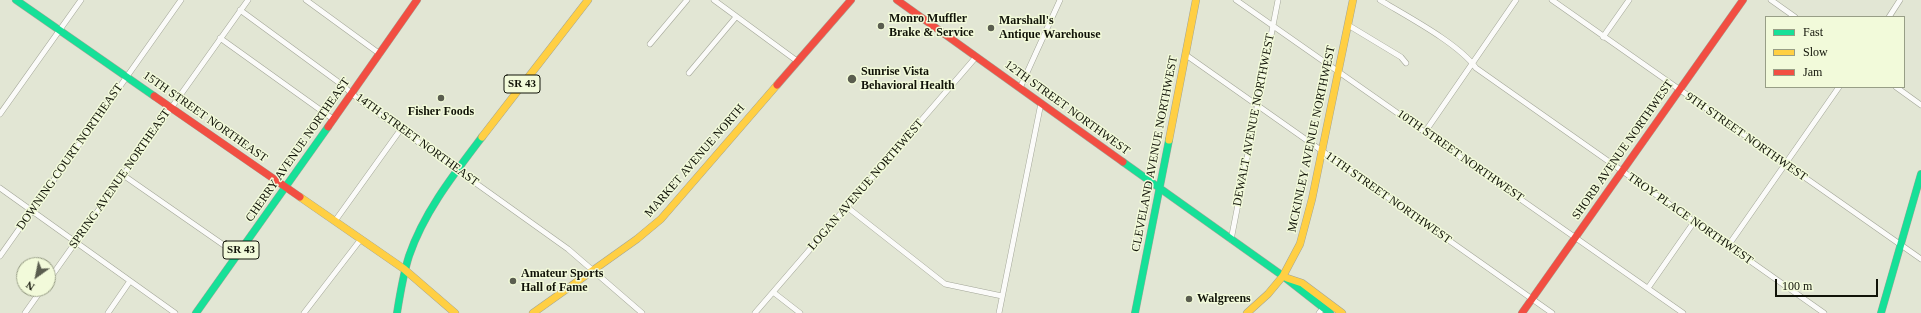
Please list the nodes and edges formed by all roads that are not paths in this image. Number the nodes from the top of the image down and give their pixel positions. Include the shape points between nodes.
1 (16, 0) edge
2 (81, 0) edge
3 (181, 0) edge
4 (248, 0) edge
5 (306, 0) edge
6 (417, 0) edge
7 (588, 0) edge
8 (687, 0) edge
9 (714, 0) edge
10 (852, 0) edge
11 (897, 0) edge
12 (1060, 0) edge
13 (1196, 0) edge
14 (1236, 0) edge
15 (1278, 0) edge
16 (1353, 0) edge
17 (1380, 0) edge
18 (1516, 0) edge
19 (1552, 0) edge
20 (1629, 0) edge
21 (1743, 0) edge
22 (1771, 0) edge
23 (1900, 0) edge
24 (240, 10) junction
25 (1794, 16) edge
26 (1890, 16) edge
27 (736, 17) junction
28 (1348, 25) junction
29 (1272, 26) junction
30 (60, 30) junction
31 (1603, 36) junction
32 (220, 38) junction
33 (650, 44) dead end
34 (380, 54) junction
35 (1186, 55) junction
36 (976, 57) junction
37 (797, 61) junction
38 (1406, 63) dead end
39 (1472, 63) junction
40 (1338, 72) junction
41 (689, 73) dead end
42 (127, 76) junction
43 (1020, 88) junction
44 (1839, 88) edge
45 (1897, 88) edge
46 (1680, 90) junction
47 (352, 93) junction
48 (1041, 103) junction
49 (1257, 105) junction
50 (1921, 105) edge
51 (171, 107) junction
52 (0, 114) edge
53 (333, 120) junction
54 (401, 129) junction
55 (1425, 132) junction
56 (1322, 151) junction
57 (1785, 164) junction
58 (458, 169) junction
59 (1622, 171) junction
60 (1921, 174) edge
61 (123, 175) junction
62 (285, 187) junction
63 (0, 188) edge
64 (1160, 188) junction
65 (847, 207) junction
66 (31, 211) junction
67 (335, 221) junction
68 (1694, 222) junction
69 (1576, 237) junction
70 (361, 239) junction
71 (1231, 240) junction
72 (75, 242) junction
73 (1901, 245) junction
74 (1728, 246) junction
75 (238, 255) junction
76 (0, 256) edge
77 (1921, 260) edge
78 (56, 269) edge
79 (404, 269) junction
80 (594, 270) junction
81 (1283, 276) junction
82 (130, 281) junction
83 (1648, 288) junction
84 (773, 292) junction
85 (1002, 296) junction
86 (36, 297) edge
87 (1532, 299) junction
88 (1321, 310) edge
89 (25, 313) edge
90 (108, 313) edge
91 (175, 313) edge
92 (196, 313) edge
93 (304, 313) edge
94 (397, 313) edge
95 (455, 313) edge
96 (533, 313) edge
97 (642, 313) edge
98 (754, 313) edge
99 (800, 313) edge
100 (999, 313) edge
101 (1136, 313) edge
102 (1247, 313) edge
103 (1330, 313) edge
104 (1342, 313) edge
105 (1522, 313) edge
106 (1552, 313) edge
107 (1682, 313) edge
108 (1824, 313) edge
109 (1881, 313) edge

1 - 30 main road, 15TH STREET NORTHEAST
2 - 30 street
3 - 42 street, DOWNING COURT NORTHEAST
4 - 24 street, SPRING AVENUE NORTHEAST
5 - 34 street
6 - 34 main road, CHERRY AVENUE NORTHEAST / SR 43
7 - 58 main road, SR 43
8 - 33 street
9 - 27 street
10 - 37 main road, MARKET AVENUE NORTH
11 - 36 main road, 12TH STREET NORTHWEST
12 - 43 street
13 - 35 main road, CLEVELAND AVENUE NORTHWEST
14 - 29 street, 10TH STREET NORTHWEST
15 - 29 street, DEWALT AVENUE NORTHWEST
16 - 28 main road, MCKINLEY AVENUE NORTHWEST
17 - 39 street, TROY PLACE NORTHWEST via 1431,31 1469,58
18 - 39 street
19 - 31 street, 9TH STREET NORTHWEST
20 - 31 street
21 - 46 main road, SHORB AVENUE NORTHWEST
22 - 25 street
23 - 26 street
24 - 32 street, SPRING AVENUE NORTHEAST
24 - 47 street, 14TH STREET NORTHEAST
27 - 37 street
27 - 41 street
28 - 38 street via 1401,57
28 - 40 main road, MCKINLEY AVENUE NORTHWEST
29 - 40 street, 10TH STREET NORTHWEST
29 - 49 street, DEWALT AVENUE NORTHWEST
30 - 42 main road, 15TH STREET NORTHEAST
30 - 52 street
31 - 46 street, 9TH STREET NORTHWEST
32 - 51 street, SPRING AVENUE NORTHEAST
32 - 53 street
34 - 47 main road, CHERRY AVENUE NORTHEAST / SR 43
35 - 49 street, 11TH STREET NORTHWEST
35 - 64 main road, CLEVELAND AVENUE NORTHWEST
36 - 43 main road, 12TH STREET NORTHWEST
36 - 65 street, LOGAN AVENUE NORTHWEST
37 - 80 main road, MARKET AVENUE NORTH via 669,210 645,233
39 - 55 street
39 - 59 street, TROY PLACE NORTHWEST
40 - 55 street, 10TH STREET NORTHWEST
40 - 56 main road, MCKINLEY AVENUE NORTHWEST
42 - 51 main road, 15TH STREET NORTHEAST
42 - 66 street, DOWNING COURT NORTHEAST
43 - 48 main road, 12TH STREET NORTHWEST
44 - 57 street
45 - 50 street
46 - 57 street, 9TH STREET NORTHWEST
46 - 59 main road, SHORB AVENUE NORTHWEST
47 - 53 main road, CHERRY AVENUE NORTHEAST / SR 43
47 - 54 street, 14TH STREET NORTHEAST
48 - 64 main road, 12TH STREET NORTHWEST
48 - 85 street
49 - 56 street, 11TH STREET NORTHWEST
49 - 71 street, DEWALT AVENUE NORTHWEST
51 - 61 street, SPRING AVENUE NORTHEAST
51 - 62 main road, 15TH STREET NORTHEAST
53 - 62 main road, CHERRY AVENUE NORTHEAST / SR 43
54 - 58 street, 14TH STREET NORTHEAST
54 - 67 street
55 - 69 street, 10TH STREET NORTHWEST
56 - 81 main road, MCKINLEY AVENUE NORTHWEST via 1304,231 1296,253
56 - 87 street, 11TH STREET NORTHWEST
57 - 73 street, 9TH STREET NORTHWEST
57 - 74 street
58 - 79 main road, SR 43 via 426,215
58 - 80 street, 14TH STREET NORTHEAST
59 - 68 street, TROY PLACE NORTHWEST
59 - 69 main road, SHORB AVENUE NORTHWEST
60 - 73 main road
61 - 72 street, SPRING AVENUE NORTHEAST
61 - 75 street
62 - 67 main road, 15TH STREET NORTHEAST
62 - 75 main road, CHERRY AVENUE NORTHEAST / SR 43
63 - 66 street
64 - 71 main road, 12TH STREET NORTHWEST
64 - 101 main road, CLEVELAND AVENUE NORTHWEST
65 - 84 street, LOGAN AVENUE NORTHWEST
65 - 85 street via 945,284
66 - 72 street
66 - 76 street, DOWNING COURT NORTHEAST
67 - 70 main road, 15TH STREET NORTHEAST
68 - 74 street, TROY PLACE NORTHWEST
68 - 83 street
69 - 83 street, 10TH STREET NORTHWEST
69 - 87 main road, SHORB AVENUE NORTHWEST
70 - 79 main road, 15TH STREET NORTHEAST
70 - 93 street
71 - 81 main road, 12TH STREET NORTHWEST
72 - 78 street, SPRING AVENUE NORTHEAST
72 - 82 street
73 - 77 street, 9TH STREET NORTHWEST
73 - 109 main road
74 - 108 street, TROY PLACE NORTHWEST
75 - 92 main road, CHERRY AVENUE NORTHEAST / SR 43
79 - 94 main road, SR 43
79 - 95 main road, 15TH STREET NORTHEAST
80 - 96 main road, MARKET AVENUE NORTH
80 - 97 street, 14TH STREET NORTHEAST
81 - 88 main road, 12TH STREET NORTHWEST
81 - 102 main road, MCKINLEY AVENUE NORTHWEST
81 - 104 main road, 12TH STREET NORTHWEST via 1302,283
82 - 90 street
82 - 91 street
83 - 107 street, 10TH STREET NORTHWEST
84 - 98 street, LOGAN AVENUE NORTHWEST
84 - 99 street
85 - 100 street
86 - 89 street
87 - 105 main road, SHORB AVENUE NORTHWEST
87 - 106 street, 11TH STREET NORTHWEST
88 - 103 main road, 12TH STREET NORTHWEST

